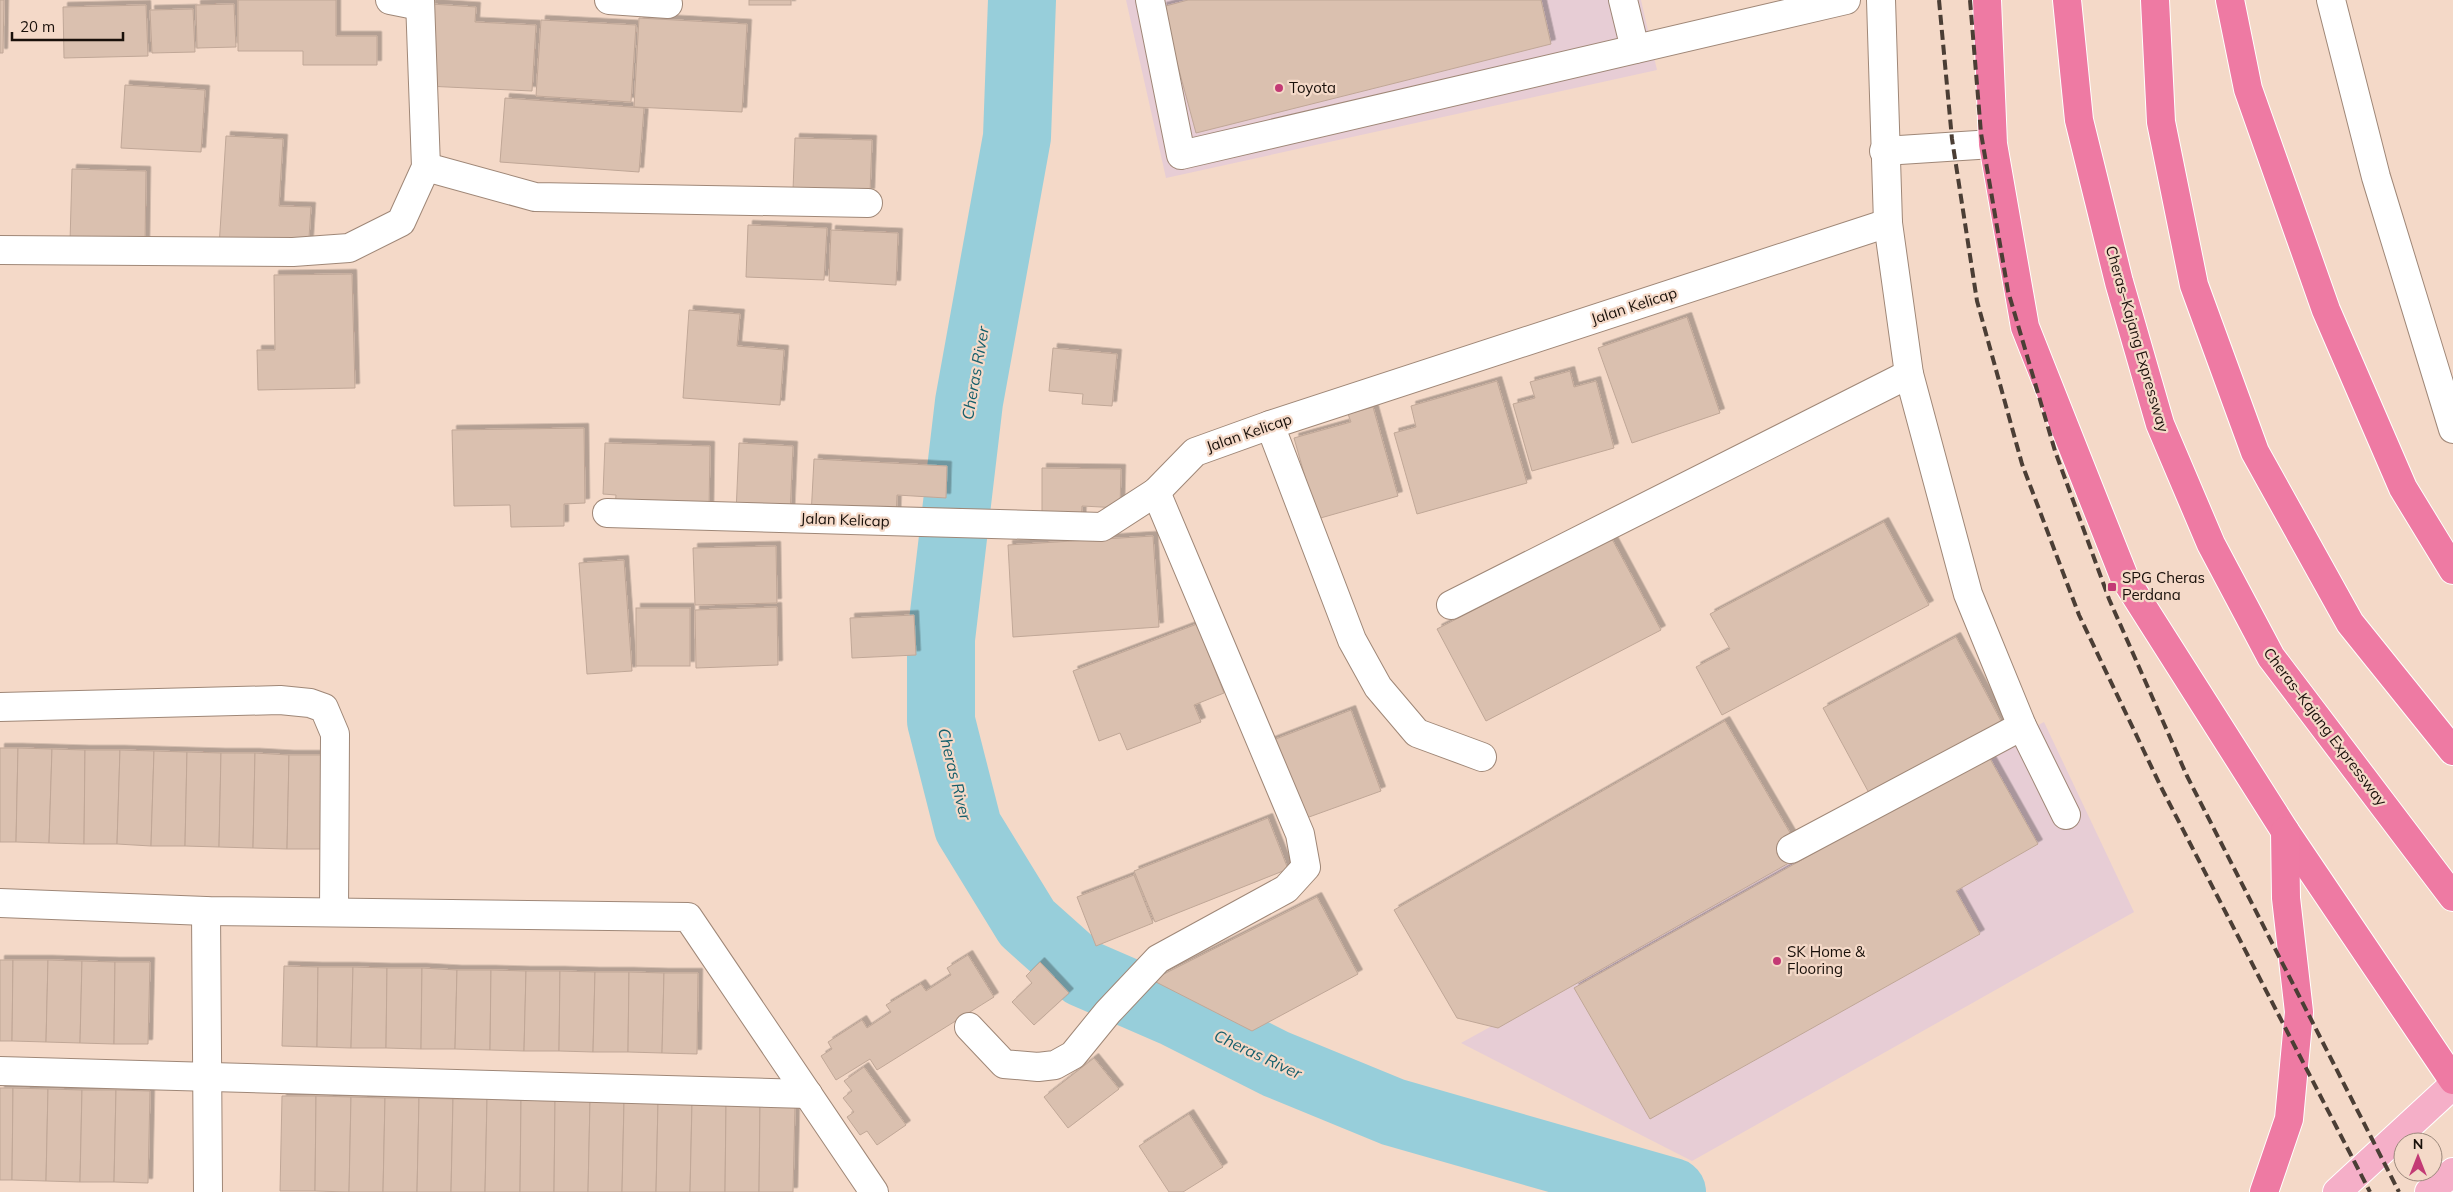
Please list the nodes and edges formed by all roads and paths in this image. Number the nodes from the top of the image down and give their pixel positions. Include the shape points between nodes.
1 (390, 0) edge
2 (609, 0) edge
3 (1150, 0) edge
4 (1623, 0) edge
5 (1846, 0) edge
6 (1881, 0) edge
7 (1987, 0) edge
8 (2067, 0) edge
9 (2155, 0) edge
10 (2230, 0) edge
11 (2331, 0) edge
12 (420, 3) edge
13 (668, 4) dead end
14 (1635, 49) junction
15 (1993, 144) junction
16 (1884, 151) junction
17 (426, 167) junction
18 (868, 202) dead end
19 (1888, 223) junction
20 (0, 250) edge
21 (1909, 374) junction
22 (1270, 425) junction
23 (2453, 429) edge
24 (1156, 492) junction
25 (607, 513) dead end
26 (2453, 570) edge
27 (1451, 605) dead end
28 (0, 707) edge
29 (2022, 726) junction
30 (2453, 751) edge
31 (1482, 757) dead end
32 (2066, 815) dead end
33 (2285, 831) junction
34 (1791, 849) dead end
35 (2453, 897) edge
36 (0, 903) edge
37 (206, 911) junction
38 (334, 912) junction
39 (969, 1027) dead end
40 (0, 1071) edge
41 (207, 1076) junction
42 (2453, 1080) edge
43 (2453, 1085) edge
44 (808, 1094) junction
45 (2453, 1172) edge
46 (208, 1192) edge
47 (874, 1192) edge
48 (2264, 1192) edge
49 (2336, 1192) edge
50 (2429, 1192) edge

1 - 12 street
2 - 13 street
3 - 14 street via 1181,155
4 - 14 street
5 - 14 street
6 - 16 street
7 - 15 highway
8 - 35 highway, Cheras–Kajang Expressway via 2079,120 2119,282 2160,424 2211,544 2271,657
9 - 30 highway via 2161,122 2194,285 2255,452 2350,622
10 - 26 highway via 2248,89 2326,310 2403,488
11 - 23 street via 2376,176
12 - 17 street
15 - 16 street
15 - 33 highway via 2025,327 2125,579
16 - 19 street
17 - 18 street via 535,197
17 - 20 street via 401,222 349,248 294,252
19 - 21 street
19 - 22 street, Jalan Kelicap
21 - 27 street
21 - 29 street via 1968,594
22 - 24 street, Jalan Kelicap via 1195,452
22 - 31 street via 1352,640 1378,687 1417,733
24 - 25 street, Jalan Kelicap via 1102,527
24 - 39 street via 1300,834 1306,867 1286,889 1158,958 1073,1055 1055,1065 1004,1064
28 - 38 street via 280,700 324,708 335,734
29 - 32 street
29 - 34 street
33 - 42 highway
33 - 48 highway via 2286,898 2298,1012 2289,1119
36 - 37 street
37 - 38 street
37 - 41 street
38 - 44 street via 688,916
40 - 41 street
41 - 44 street
41 - 46 street
43 - 49 main road
44 - 47 street
45 - 50 main road

